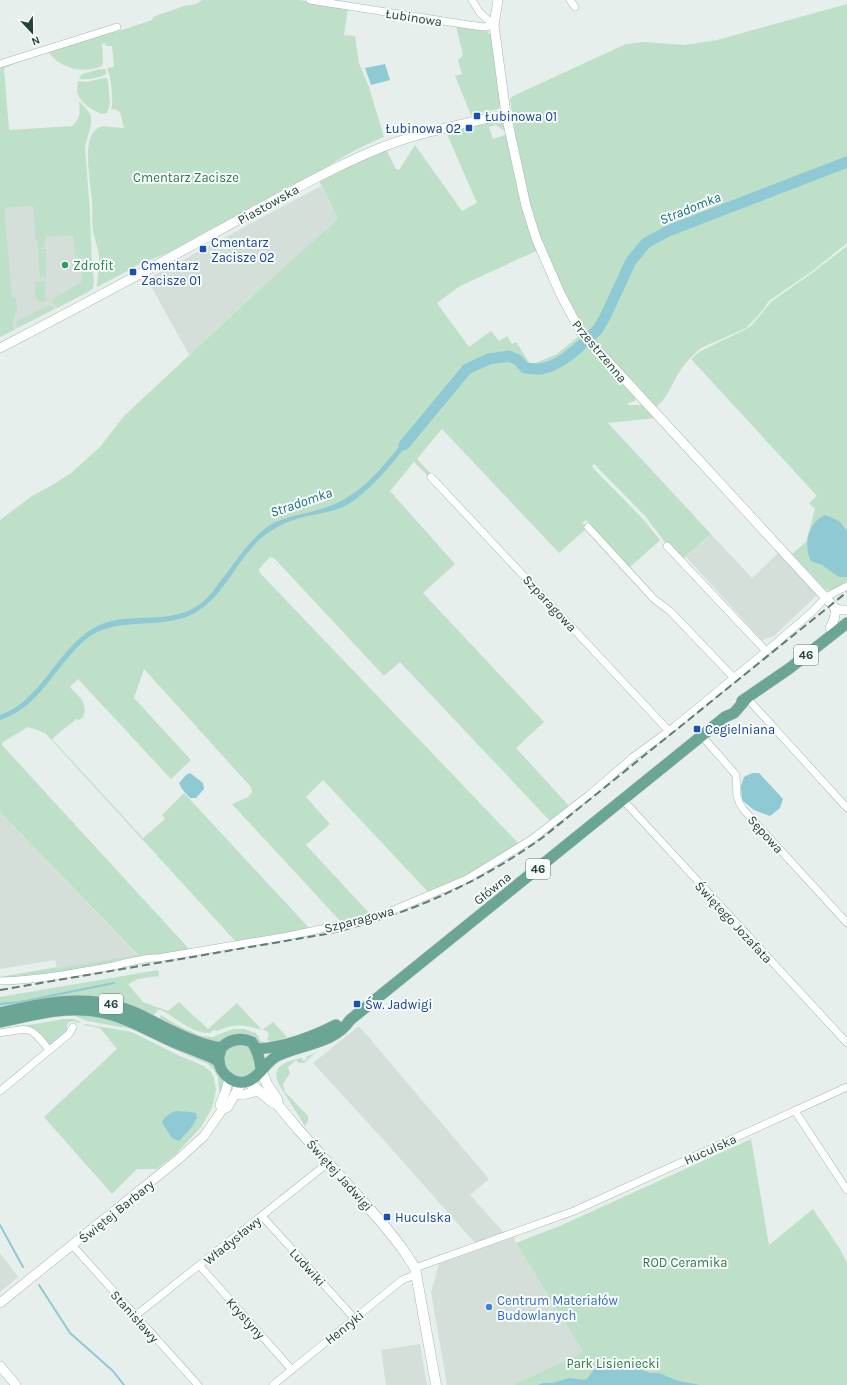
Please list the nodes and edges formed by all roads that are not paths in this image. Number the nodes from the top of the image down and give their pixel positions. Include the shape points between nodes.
1 (310, 0) edge
2 (472, 0) edge
3 (498, 0) edge
4 (570, 0) edge
5 (575, 8) dead end
6 (494, 26) junction
7 (117, 27) dead end
8 (0, 64) edge
9 (506, 114) junction
10 (0, 348) edge
11 (431, 477) dead end
12 (588, 527) dead end
13 (667, 546) dead end
14 (847, 586) edge
15 (826, 597) junction
16 (836, 609) junction
17 (847, 610) edge
18 (847, 614) edge
19 (847, 623) edge
20 (830, 628) junction
21 (766, 650) junction
22 (733, 677) junction
23 (763, 686) junction
24 (747, 698) junction
25 (668, 730) junction
26 (702, 736) junction
27 (623, 800) junction
28 (847, 808) edge
29 (847, 923) edge
30 (0, 981) edge
31 (0, 1013) edge
32 (350, 1020) junction
33 (0, 1022) edge
34 (73, 1027) dead end
35 (0, 1034) edge
36 (847, 1043) edge
37 (221, 1048) junction
38 (256, 1049) junction
39 (49, 1050) junction
40 (219, 1062) junction
41 (261, 1070) junction
42 (229, 1078) junction
43 (245, 1082) junction
44 (847, 1087) edge
45 (259, 1090) junction
46 (0, 1091) edge
47 (235, 1094) junction
48 (277, 1104) junction
49 (222, 1110) junction
50 (795, 1111) junction
51 (328, 1163) junction
52 (847, 1190) edge
53 (262, 1216) junction
54 (73, 1246) junction
55 (200, 1266) junction
56 (416, 1271) junction
57 (0, 1304) edge
58 (135, 1316) junction
59 (354, 1318) junction
60 (0, 1366) edge
61 (292, 1370) junction
62 (16, 1385) edge
63 (198, 1385) edge
64 (273, 1385) edge
65 (436, 1385) edge

1 - 6 street, Łubinowa via 469,25
2 - 6 street via 480,13
3 - 6 street, Przestrzenna
4 - 5 street
6 - 9 street, Przestrzenna
7 - 8 street
9 - 10 street, Piastowska via 408,138 353,160
9 - 15 street, Przestrzenna via 526,206 536,238 580,331
11 - 25 street, Szparagowa
12 - 22 street via 654,599 670,611
13 - 21 street
14 - 15 street, Szparagowa
15 - 16 street, Przestrzenna
15 - 21 street, Szparagowa
16 - 17 street
16 - 20 street
18 - 20 main road, Główna / 46
19 - 23 main road, Główna / 46
20 - 23 main road, Główna / 46
21 - 22 street, Szparagowa
22 - 25 street, Szparagowa
23 - 24 main road, Główna / 46
24 - 26 main road, Główna / 46 via 734,713 725,717
24 - 28 street
25 - 30 street, Szparagowa via 521,847 467,879 389,912 246,944 158,958 148,957 130,963 46,977
26 - 27 main road, Główna / 46
26 - 29 street, Sępowa via 736,775 737,796 743,809
27 - 32 main road, Główna / 46
27 - 36 street, Świętego Jozafata
31 - 37 main road, 46 via 57,1002 99,1002 128,1010 181,1035
32 - 38 main road, Główna / 46 via 299,1040
32 - 41 main road, Główna / 46 via 346,1027 325,1039 275,1057
33 - 40 main road, 46 via 58,1011 101,1012 121,1017
34 - 39 street via 69,1034
35 - 39 street via 30,1030 36,1033
37 - 38 main road via 233,1040 243,1039 252,1042
37 - 40 main road
38 - 41 main road
39 - 46 street
40 - 42 main road
41 - 43 main road, 46
41 - 48 main road, Świętej Jadwigi via 277,1099
42 - 43 main road
42 - 49 street, Świętej Barbary via 220,1105
43 - 45 main road, Świętej Jadwigi
43 - 47 street, Świętej Barbary
44 - 50 street, Huculska
45 - 47 street via 242,1095
45 - 48 main road, Świętej Jadwigi
47 - 49 street, Świętej Barbary via 228,1107
48 - 51 main road, Świętej Jadwigi
49 - 54 street, Świętej Barbary via 204,1136 180,1158
50 - 52 street
50 - 56 street, Huculska via 574,1211
51 - 53 street, Władysławy
51 - 56 main road, Świętej Jadwigi via 383,1224
53 - 55 street, Władysławy
53 - 59 street, Ludwiki
54 - 57 street, Świętej Barbary
54 - 58 street, Stanisławy
55 - 58 street, Władysławy
55 - 61 street, Krystyny
56 - 59 street, Henryki
56 - 65 main road, Świętej Jadwigi
58 - 63 street, Stanisławy
59 - 61 street, Henryki
60 - 62 street
61 - 64 street, Henryki

